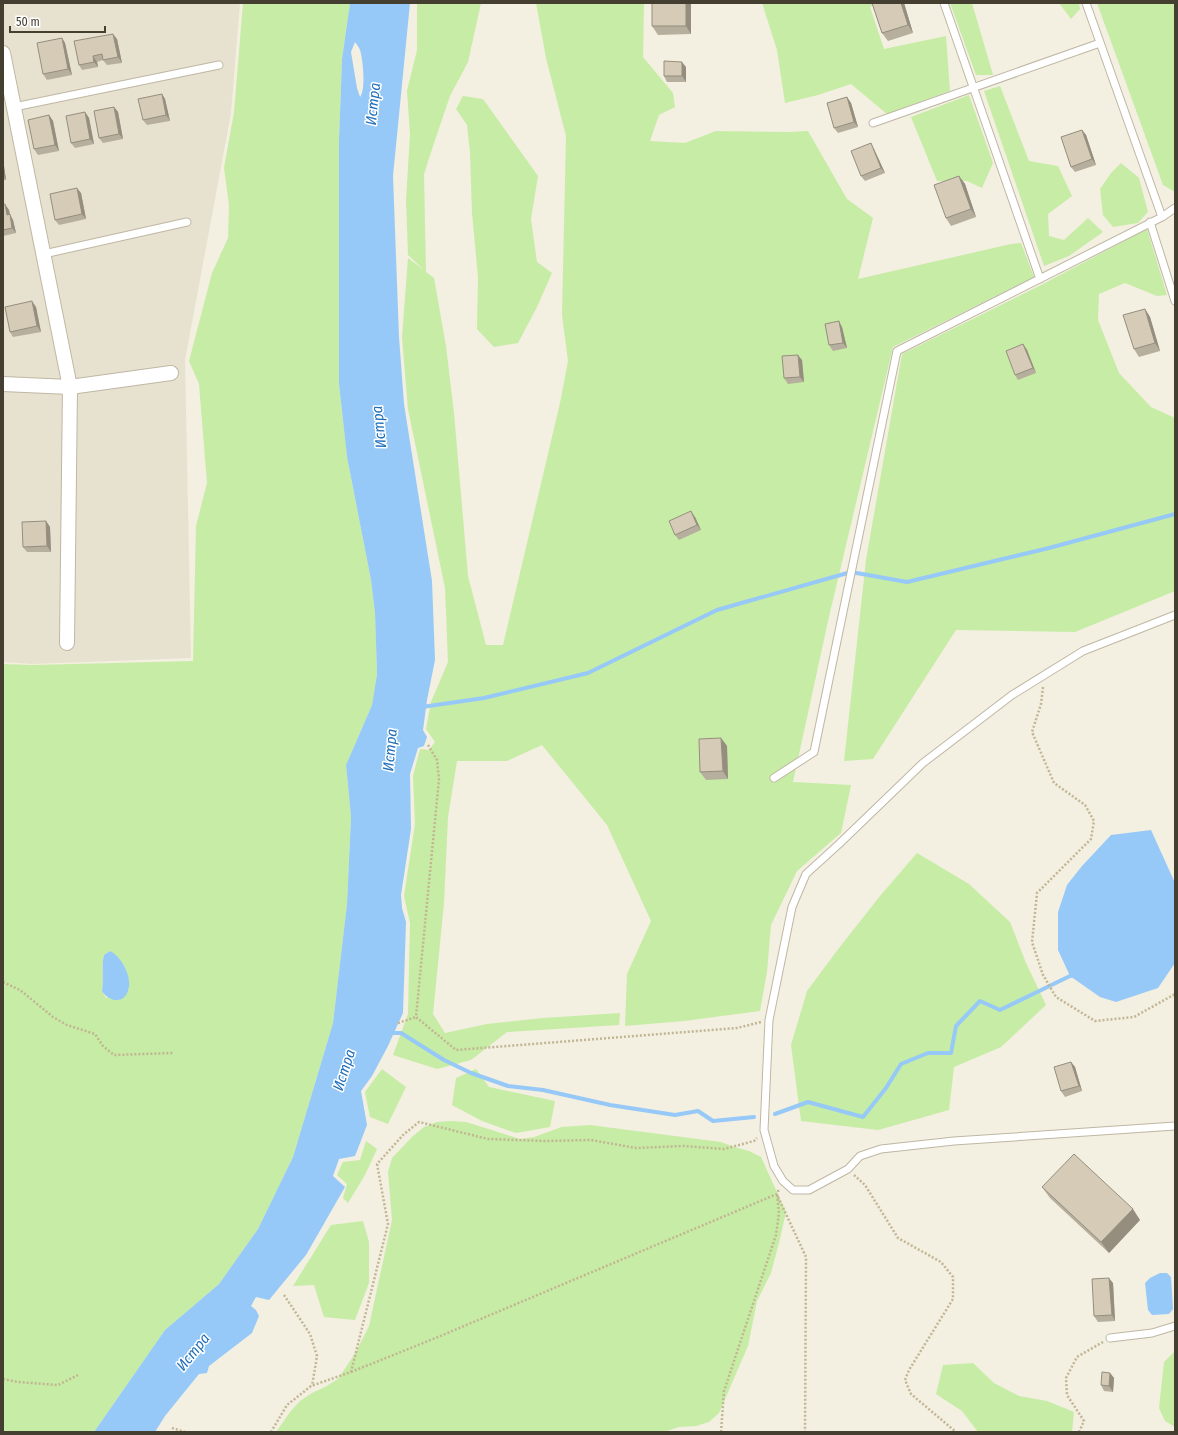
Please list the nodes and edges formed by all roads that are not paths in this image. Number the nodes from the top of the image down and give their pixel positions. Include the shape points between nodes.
1 (944, 3) edge
2 (1086, 3) edge
3 (1100, 43) junction
4 (3, 53) edge
5 (219, 65) dead end
6 (973, 87) junction
7 (14, 107) junction
8 (873, 123) dead end
9 (1175, 208) edge
10 (1162, 216) junction
11 (187, 222) dead end
12 (1150, 222) junction
13 (44, 254) junction
14 (1040, 279) junction
15 (1175, 301) edge
16 (171, 372) dead end
17 (3, 384) edge
18 (70, 387) junction
19 (1175, 615) edge
20 (68, 643) dead end
21 (774, 778) dead end
22 (1175, 1126) edge
23 (1175, 1326) edge
24 (1110, 1338) road end

1 - 6 lane
2 - 3 lane
3 - 6 lane
3 - 10 lane
4 - 7 street
5 - 7 lane
6 - 8 lane
6 - 14 lane
7 - 13 street
9 - 10 lane
10 - 12 lane
11 - 13 lane
12 - 14 lane
12 - 15 lane
13 - 18 street
14 - 21 lane via 897,351 814,752
16 - 18 street
17 - 18 street
18 - 20 street
19 - 22 lane via 1083,651 1012,695 923,763 806,874 792,907 769,1020 764,1130 774,1166 783,1181 793,1190 809,1190 848,1169 860,1156 881,1149 954,1141
23 - 24 lane via 1152,1333

